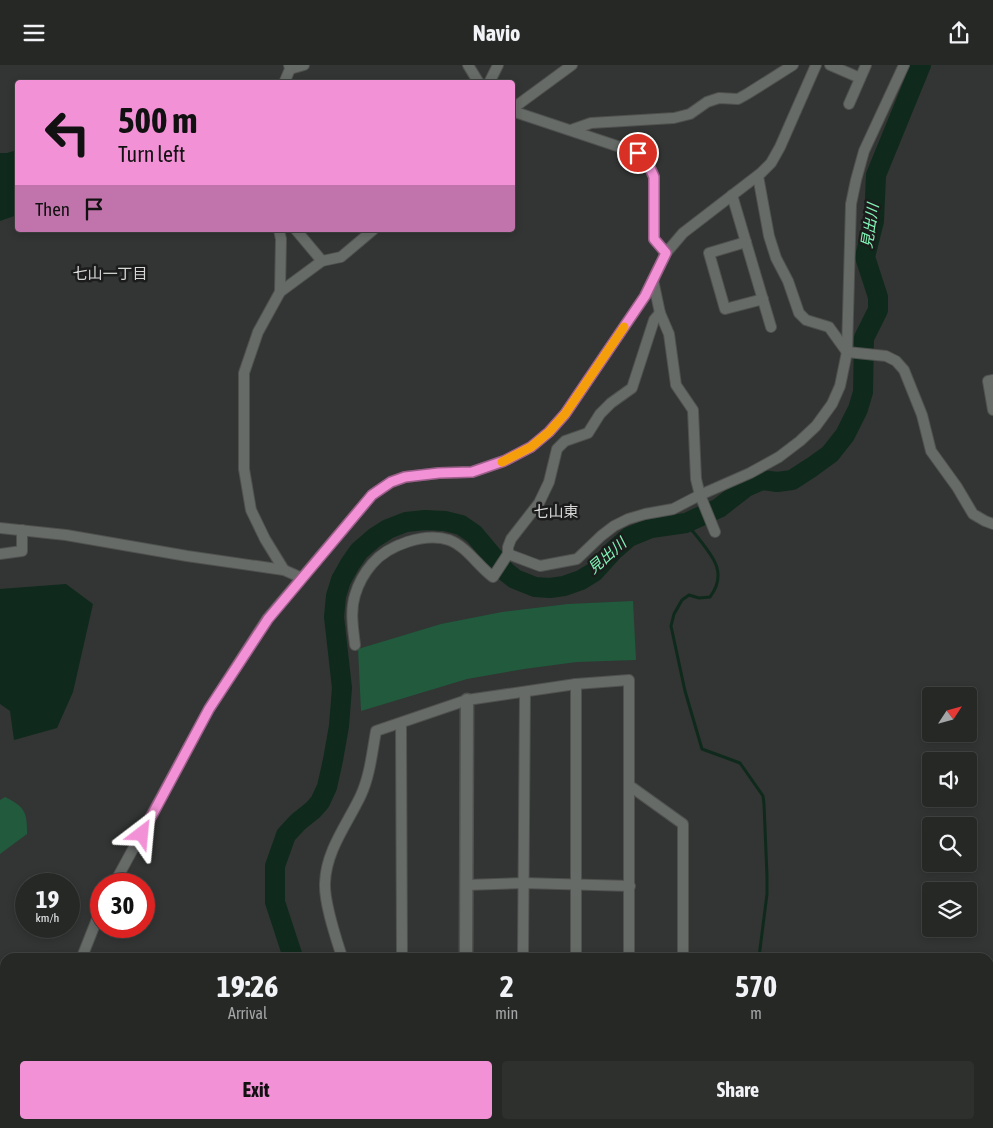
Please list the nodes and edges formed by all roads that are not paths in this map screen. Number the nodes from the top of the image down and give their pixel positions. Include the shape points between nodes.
1 (304, 65) edge
2 (468, 65) edge
3 (498, 65) edge
4 (572, 65) edge
5 (793, 65) edge
6 (816, 65) edge
7 (830, 65) edge
8 (866, 65) edge
9 (904, 65) edge
10 (290, 67) edge
11 (860, 78) junction
12 (285, 80) edge
13 (477, 80) edge
14 (490, 80) edge
15 (849, 104) dead end
16 (515, 108) edge
17 (515, 111) edge
18 (571, 131) junction
19 (758, 176) junction
20 (732, 195) junction
21 (279, 232) edge
22 (298, 232) edge
23 (371, 232) edge
24 (746, 242) junction
25 (666, 253) junction
26 (322, 261) junction
27 (653, 280) junction
28 (280, 292) junction
29 (763, 299) junction
30 (660, 313) junction
31 (771, 327) dead end
32 (848, 352) junction
33 (993, 380) edge
34 (993, 411) edge
35 (549, 432) junction
36 (562, 445) junction
37 (700, 495) junction
38 (993, 523) edge
39 (0, 529) edge
40 (22, 531) junction
41 (715, 532) dead end
42 (0, 554) edge
43 (508, 554) junction
44 (284, 571) junction
45 (302, 578) junction
46 (355, 645) dead end
47 (576, 684) junction
48 (525, 692) junction
49 (467, 701) junction
50 (401, 723) junction
51 (630, 786) junction
52 (120, 873) edge
53 (524, 883) junction
54 (576, 884) junction
55 (466, 885) junction
56 (630, 886) junction
57 (90, 937) edge
58 (84, 953) edge
59 (341, 953) edge
60 (402, 953) edge
61 (466, 953) edge
62 (523, 953) edge
63 (576, 953) edge
64 (629, 953) edge
65 (683, 953) edge

1 - 10 street
2 - 13 street
3 - 14 street
4 - 16 street
5 - 18 street via 738,99 719,97 690,114 674,118 590,123
6 - 19 street via 780,147
7 - 11 street
8 - 11 street
9 - 32 street via 864,151 856,180 852,204
10 - 12 street
11 - 15 street
17 - 18 street
18 - 25 street via 638,153 647,161 654,177 654,239
19 - 20 street
19 - 32 street via 776,259 799,313 806,320 829,327
20 - 24 street
20 - 25 street via 683,233
21 - 28 street
22 - 26 street
23 - 26 street via 341,257
24 - 29 street
24 - 29 street via 709,253 725,309
25 - 27 street
26 - 28 street
27 - 30 street
27 - 35 street via 565,414
28 - 44 street via 258,332 244,373 243,444 251,510
29 - 31 street
30 - 36 street via 651,328 632,388 600,414 588,433
30 - 37 street via 669,334 676,385 693,410 696,479
32 - 37 street via 832,404 811,431 779,457
32 - 38 street via 886,356 896,361 904,371 922,415 931,451 973,514
33 - 34 street via 988,381
35 - 36 street
35 - 45 street via 531,447 472,472 405,477 391,482 372,495
36 - 43 street via 557,449 549,483 539,503 511,539
37 - 41 street
37 - 43 street via 673,509 645,514 614,526 577,559 540,566
39 - 40 street
40 - 42 street via 22,551
40 - 44 street via 66,535
43 - 46 street via 493,577 462,547 451,541 422,538 394,547 372,564 355,594 352,612
44 - 45 street
45 - 52 street via 268,619 209,709
47 - 48 street
47 - 51 street via 629,680
47 - 54 street
48 - 49 street
48 - 53 street
49 - 50 street
49 - 55 street
50 - 59 street via 376,731 368,777 329,858 325,884
50 - 60 street
51 - 56 street
51 - 65 street via 683,824
53 - 54 street
53 - 55 street
53 - 62 street
54 - 56 street
54 - 63 street
55 - 61 street
56 - 64 street
57 - 58 street

